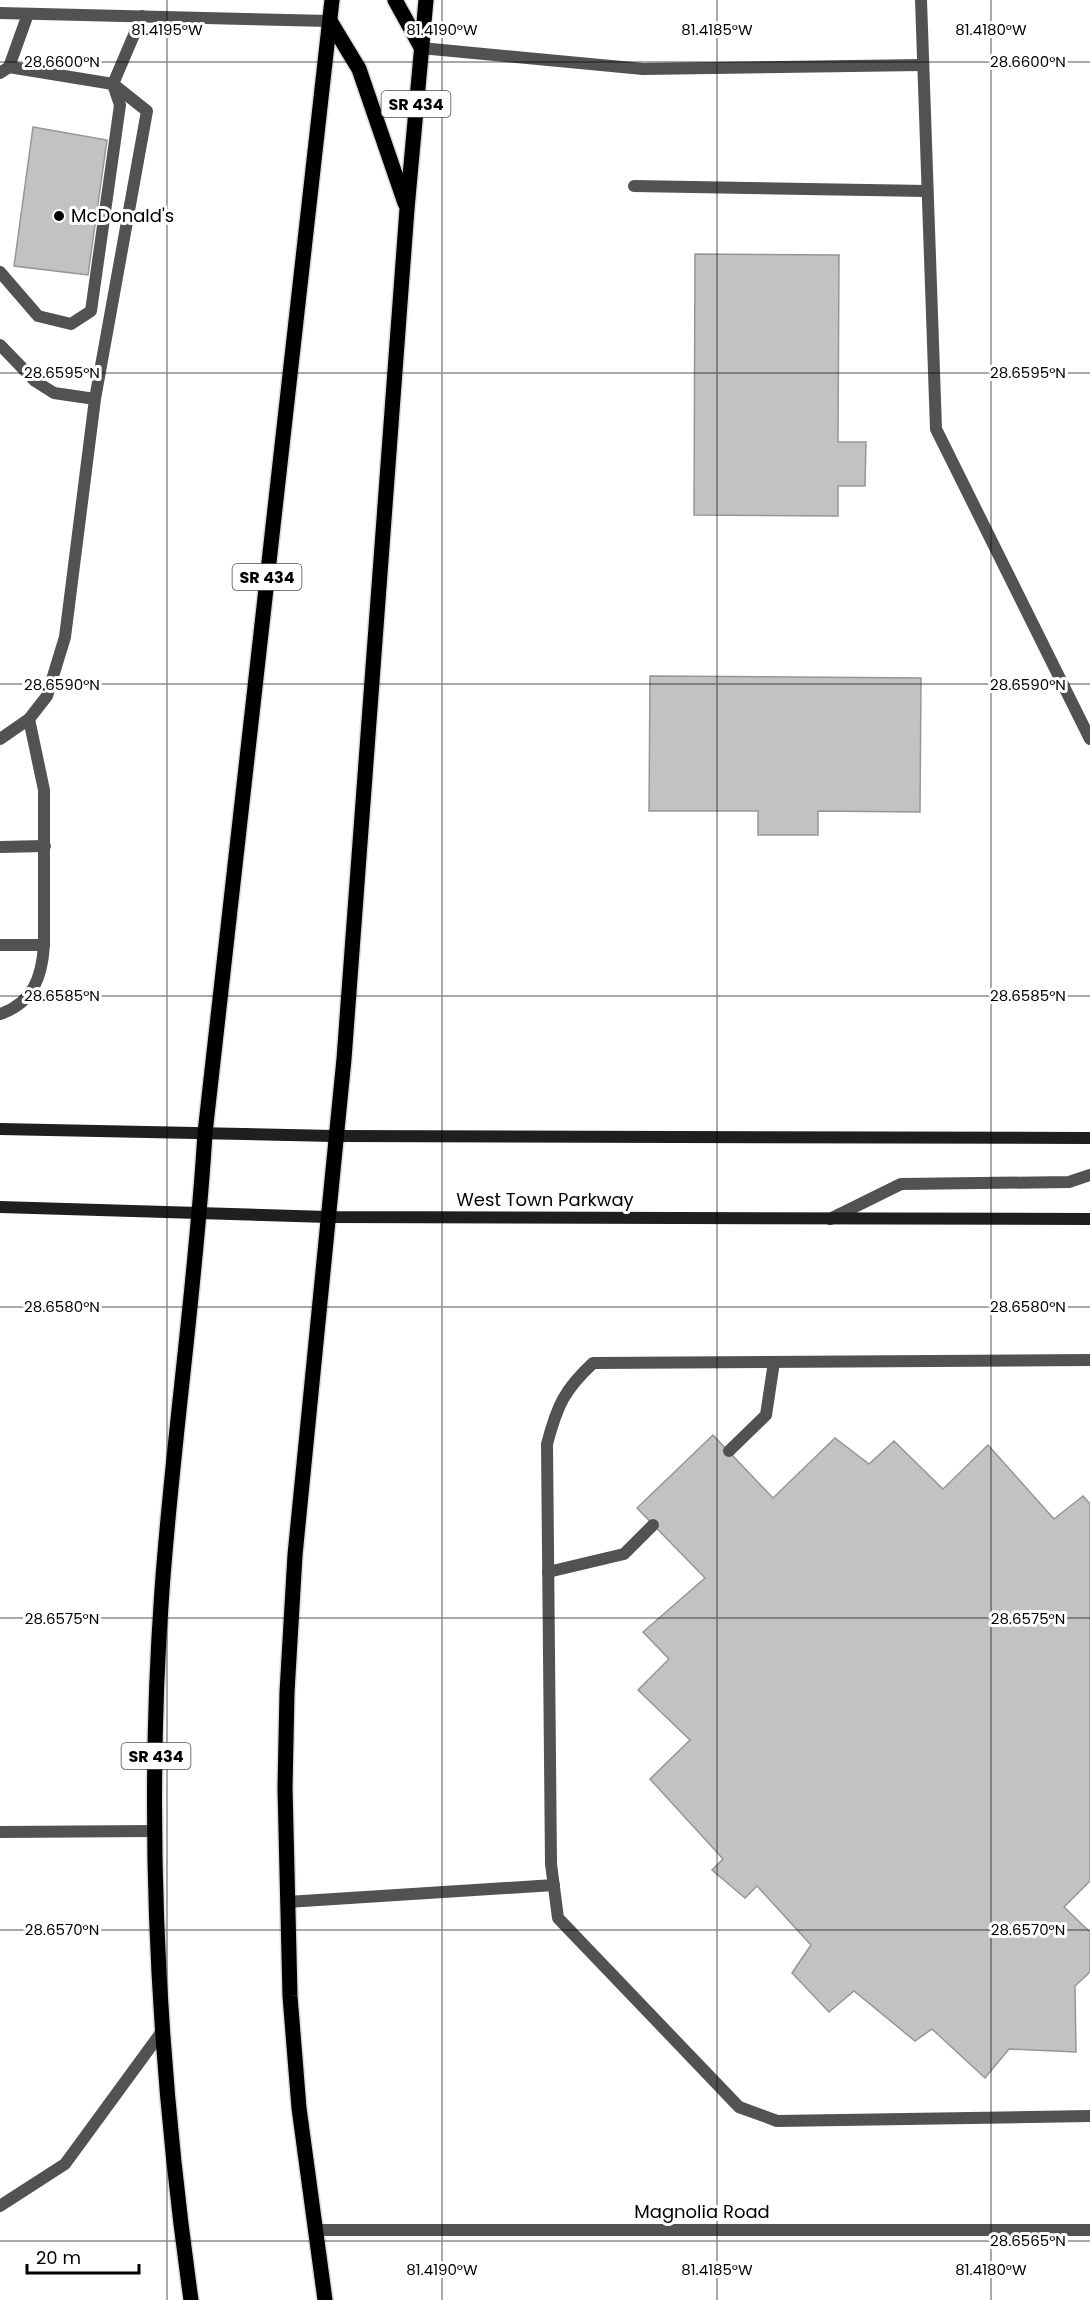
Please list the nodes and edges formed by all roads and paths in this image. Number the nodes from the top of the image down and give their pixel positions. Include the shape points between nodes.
1 (332, 0) edge
2 (395, 0) edge
3 (426, 0) edge
4 (921, 0) edge
5 (0, 13) edge
6 (28, 14) junction
7 (142, 16) junction
8 (330, 21) junction
9 (421, 48) junction
10 (922, 65) junction
11 (5, 70) edge
12 (113, 84) junction
13 (634, 186) dead end
14 (927, 191) junction
15 (407, 209) junction
16 (0, 272) edge
17 (0, 345) edge
18 (95, 399) junction
19 (28, 719) junction
20 (1090, 739) edge
21 (0, 740) edge
22 (0, 846) edge
23 (45, 846) junction
24 (0, 945) edge
25 (44, 945) junction
26 (0, 1014) edge
27 (0, 1129) edge
28 (205, 1133) junction
29 (334, 1136) junction
30 (1090, 1138) edge
31 (1090, 1175) edge
32 (0, 1207) edge
33 (200, 1212) junction
34 (328, 1217) junction
35 (830, 1219) junction
36 (1090, 1219) edge
37 (1090, 1360) edge
38 (774, 1362) junction
39 (729, 1451) dead end
40 (654, 1525) dead end
41 (548, 1572) junction
42 (154, 1831) junction
43 (0, 1832) edge
44 (554, 1885) junction
45 (287, 1902) junction
46 (163, 2030) junction
47 (1090, 2116) edge
48 (0, 2206) edge
49 (314, 2230) junction
50 (1090, 2230) edge
51 (191, 2300) edge
52 (325, 2300) edge

1 - 8 main road, SR 434
2 - 9 main road
3 - 9 main road, SR 434
4 - 10 street
5 - 6 street
6 - 7 street
6 - 11 street
7 - 8 street
7 - 12 street
8 - 15 main road via 359,69
8 - 28 main road, SR 434
9 - 10 street via 642,69
9 - 15 main road, SR 434
10 - 14 street
11 - 12 street
12 - 16 street via 120,105 91,311 71,324 38,316
12 - 18 street via 147,111
13 - 14 street
14 - 20 street via 936,429
15 - 29 main road, SR 434 via 344,1059
17 - 18 street via 35,381 54,393
18 - 19 street via 65,637 47,696
19 - 21 street
19 - 23 street via 44,790
22 - 23 street
23 - 25 street
24 - 25 street
25 - 26 street via 42,972 31,994 19,1006
27 - 28 main road
28 - 29 main road
28 - 33 main road, SR 434
29 - 30 main road
29 - 34 main road, SR 434
31 - 35 street via 1069,1182 901,1184
32 - 33 main road, West Town Parkway
33 - 34 main road, West Town Parkway
33 - 42 main road, SR 434 via 162,1591
34 - 35 main road, West Town Parkway
34 - 45 main road, SR 434 via 295,1555 287,1681
35 - 36 main road, West Town Parkway
37 - 38 street
38 - 39 street via 765,1415
38 - 41 street via 593,1363 557,1406 547,1444
40 - 41 street via 624,1554
41 - 44 street
42 - 43 street
42 - 46 main road, SR 434
44 - 45 street
44 - 47 street via 558,1918 739,2107 777,2121
45 - 49 main road, SR 434 via 299,2108
46 - 48 street via 65,2164
46 - 51 main road, SR 434
49 - 50 street, Magnolia Road
49 - 52 main road, SR 434

